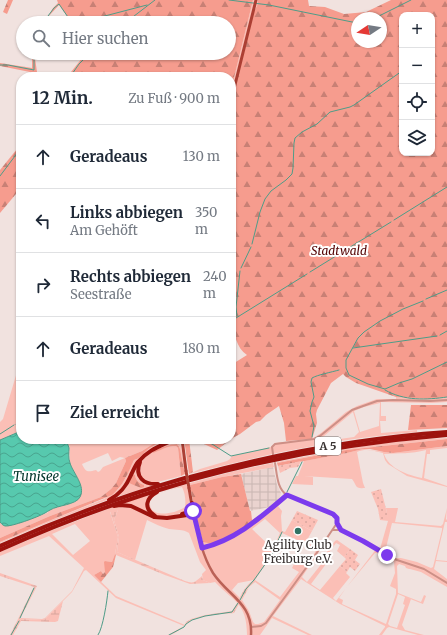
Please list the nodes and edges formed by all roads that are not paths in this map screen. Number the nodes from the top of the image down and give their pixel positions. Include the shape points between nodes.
1 (255, 2) edge
2 (236, 80) edge
3 (447, 400) edge
4 (447, 432) edge
5 (447, 436) edge
6 (163, 444) edge
7 (183, 444) edge
8 (273, 454) dead end
9 (142, 458) junction
10 (275, 463) dead end
11 (188, 479) junction
12 (164, 486) junction
13 (286, 494) junction
14 (192, 503) junction
15 (100, 505) junction
16 (106, 507) junction
17 (187, 512) junction
18 (193, 513) junction
19 (178, 516) junction
20 (159, 518) junction
21 (337, 523) junction
22 (333, 530) junction
23 (341, 530) junction
24 (0, 546) edge
25 (202, 548) junction
26 (0, 550) edge
27 (447, 583) edge
28 (251, 627) junction
29 (251, 635) edge

1 - 2 main road
3 - 8 street via 372,402 348,412 316,438 273,445
4 - 11 highway, A 5 via 388,437 315,448 248,462
5 - 11 highway, A 5 via 314,452
6 - 9 highway
7 - 14 main road, bridge
9 - 12 highway via 138,468 141,478 149,484
9 - 15 highway, A 5 via 122,490
10 - 13 street via 280,486
11 - 12 highway, A 5
12 - 15 highway, A 5
12 - 16 highway, A 5
12 - 20 highway, A 5 via 151,495 148,503 150,512
13 - 21 street via 333,514 337,518
13 - 25 street via 236,535 213,546
14 - 17 highway
14 - 18 main road
15 - 24 highway, A 5
16 - 20 highway via 128,506
16 - 26 highway, A 5
17 - 18 highway
17 - 19 highway
18 - 19 highway
18 - 25 main road
19 - 20 highway
21 - 22 street
21 - 23 street
22 - 23 street
22 - 28 street via 266,623
23 - 27 street via 387,555 424,569
25 - 28 main road via 214,574 239,601 248,615
28 - 29 main road

